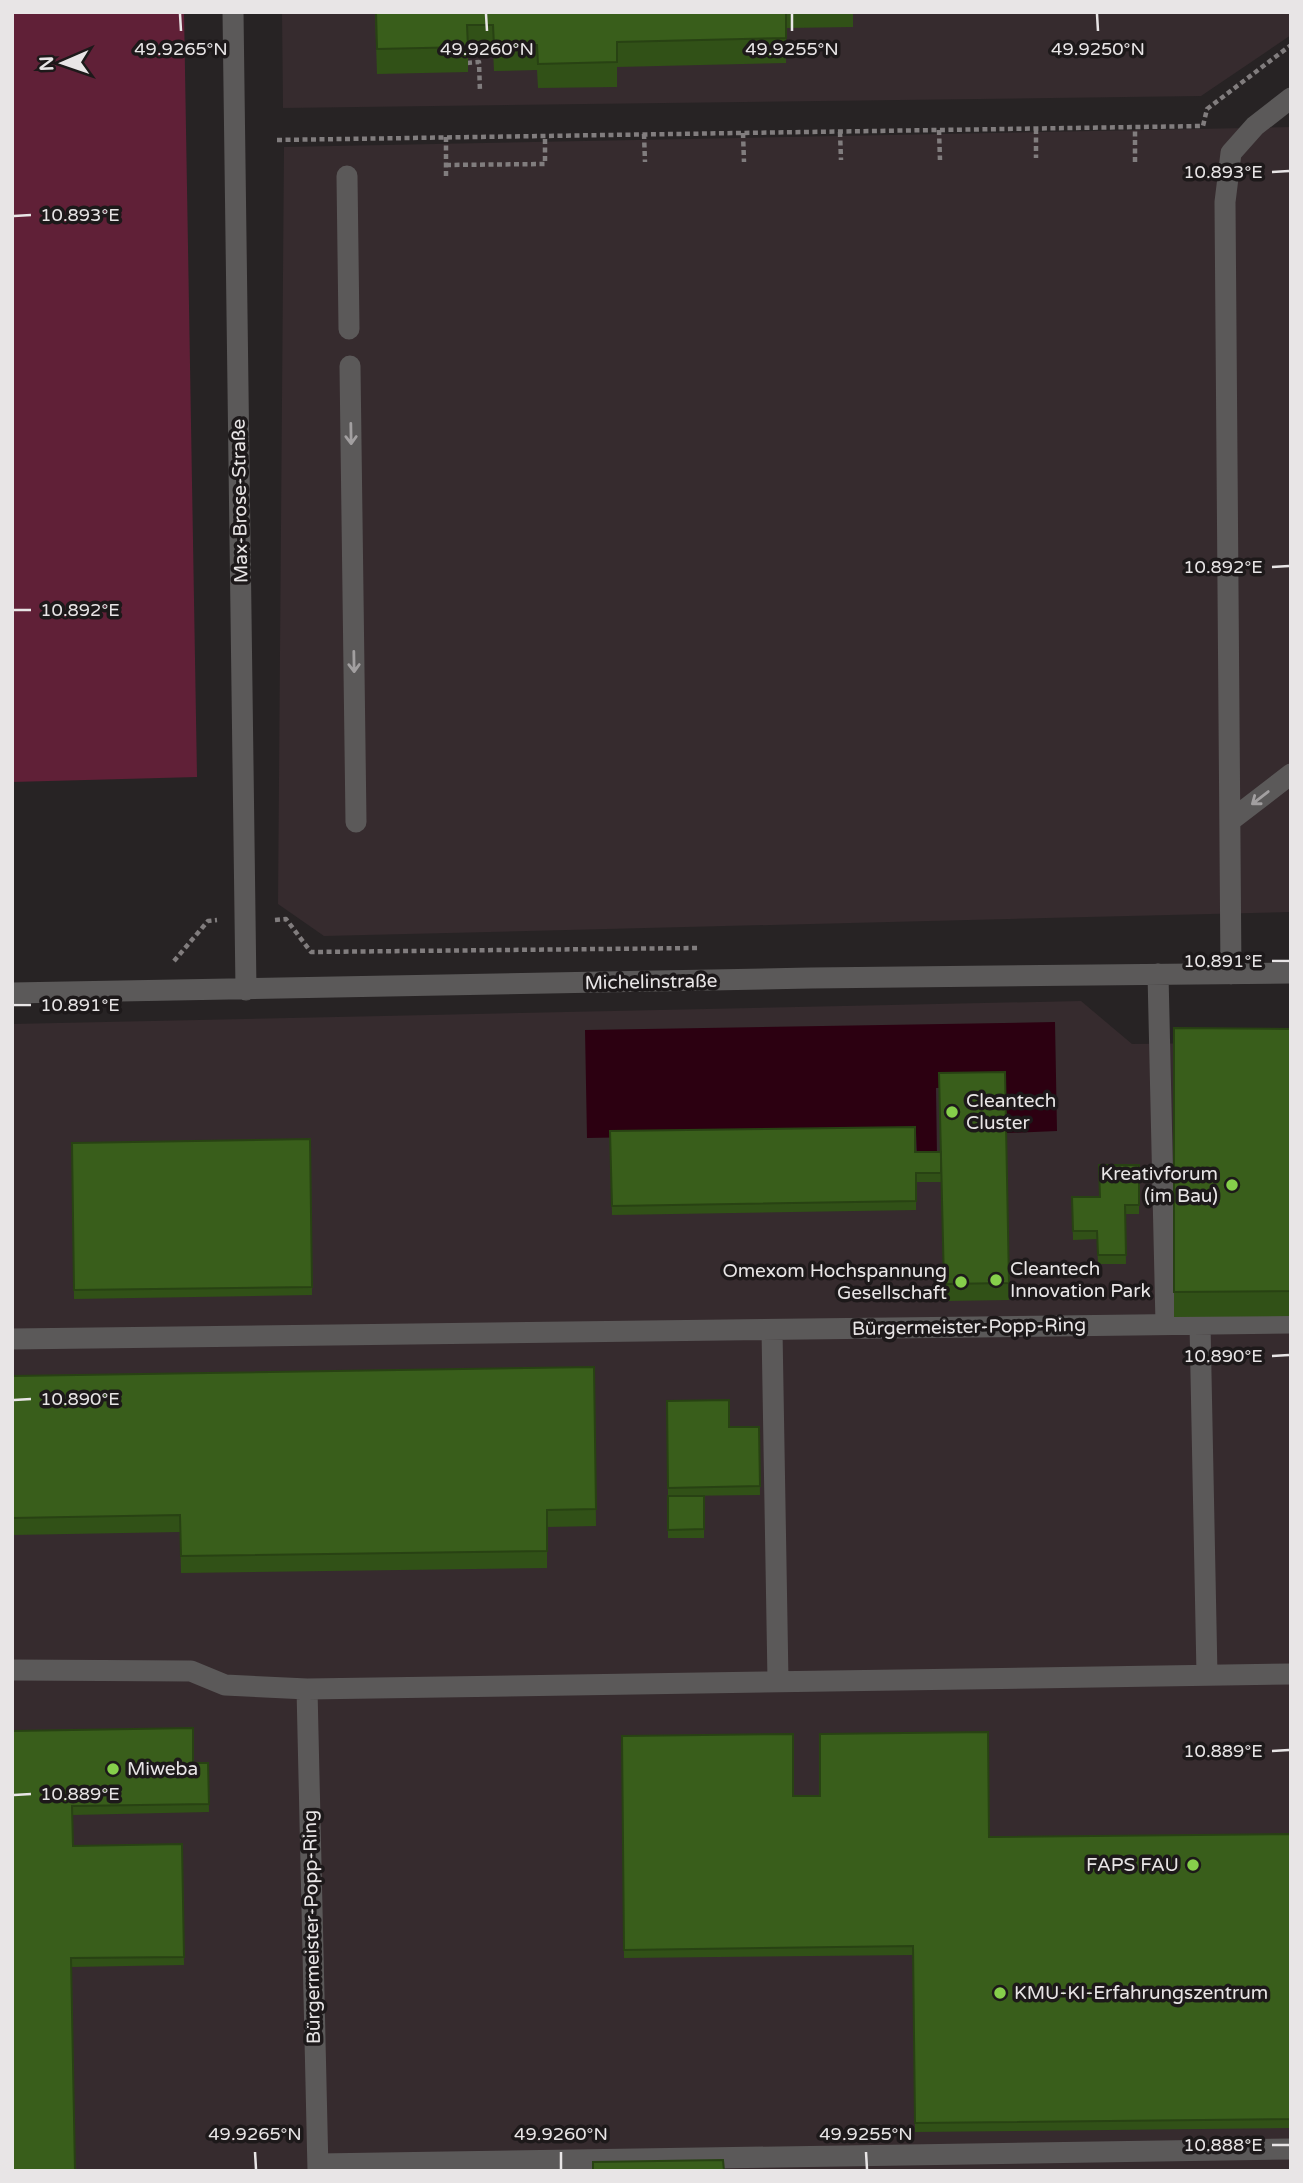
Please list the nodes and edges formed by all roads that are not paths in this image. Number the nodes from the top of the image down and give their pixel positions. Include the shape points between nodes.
1 (233, 12) edge
2 (1291, 99) edge
3 (347, 176) dead end
4 (349, 329) dead end
5 (350, 366) dead end
6 (1291, 774) edge
7 (1230, 821) junction
8 (356, 822) dead end
9 (1291, 973) edge
10 (1158, 974) junction
11 (1231, 974) junction
12 (246, 990) junction
13 (12, 993) edge
14 (1291, 1323) edge
15 (1166, 1324) junction
16 (1200, 1324) junction
17 (772, 1330) junction
18 (12, 1339) edge
19 (12, 1670) edge
20 (1291, 1674) edge
21 (1207, 1675) junction
22 (778, 1681) junction
23 (307, 1689) junction
24 (1291, 2149) edge
25 (318, 2168) edge

1 - 12 street, Max-Brose-Straße
2 - 7 street via 1255,126 1231,153 1225,202
3 - 4 street
5 -> 8 street
6 -> 7 street
7 - 11 street
9 - 11 street, Michelinstraße
10 - 11 street, Michelinstraße
10 - 12 street, Michelinstraße
10 - 15 street
12 - 13 street, Michelinstraße
14 - 16 street, Bürgermeister-Popp-Ring
15 - 16 street, Bürgermeister-Popp-Ring
15 - 17 street, Bürgermeister-Popp-Ring
16 - 21 street
17 - 18 street, Bürgermeister-Popp-Ring
17 - 22 street
19 - 23 street via 191,1671 225,1685
20 - 21 street
21 - 22 street
22 - 23 street
23 - 25 street, Bürgermeister-Popp-Ring
24 - 25 street, Bürgermeister-Popp-Ring

